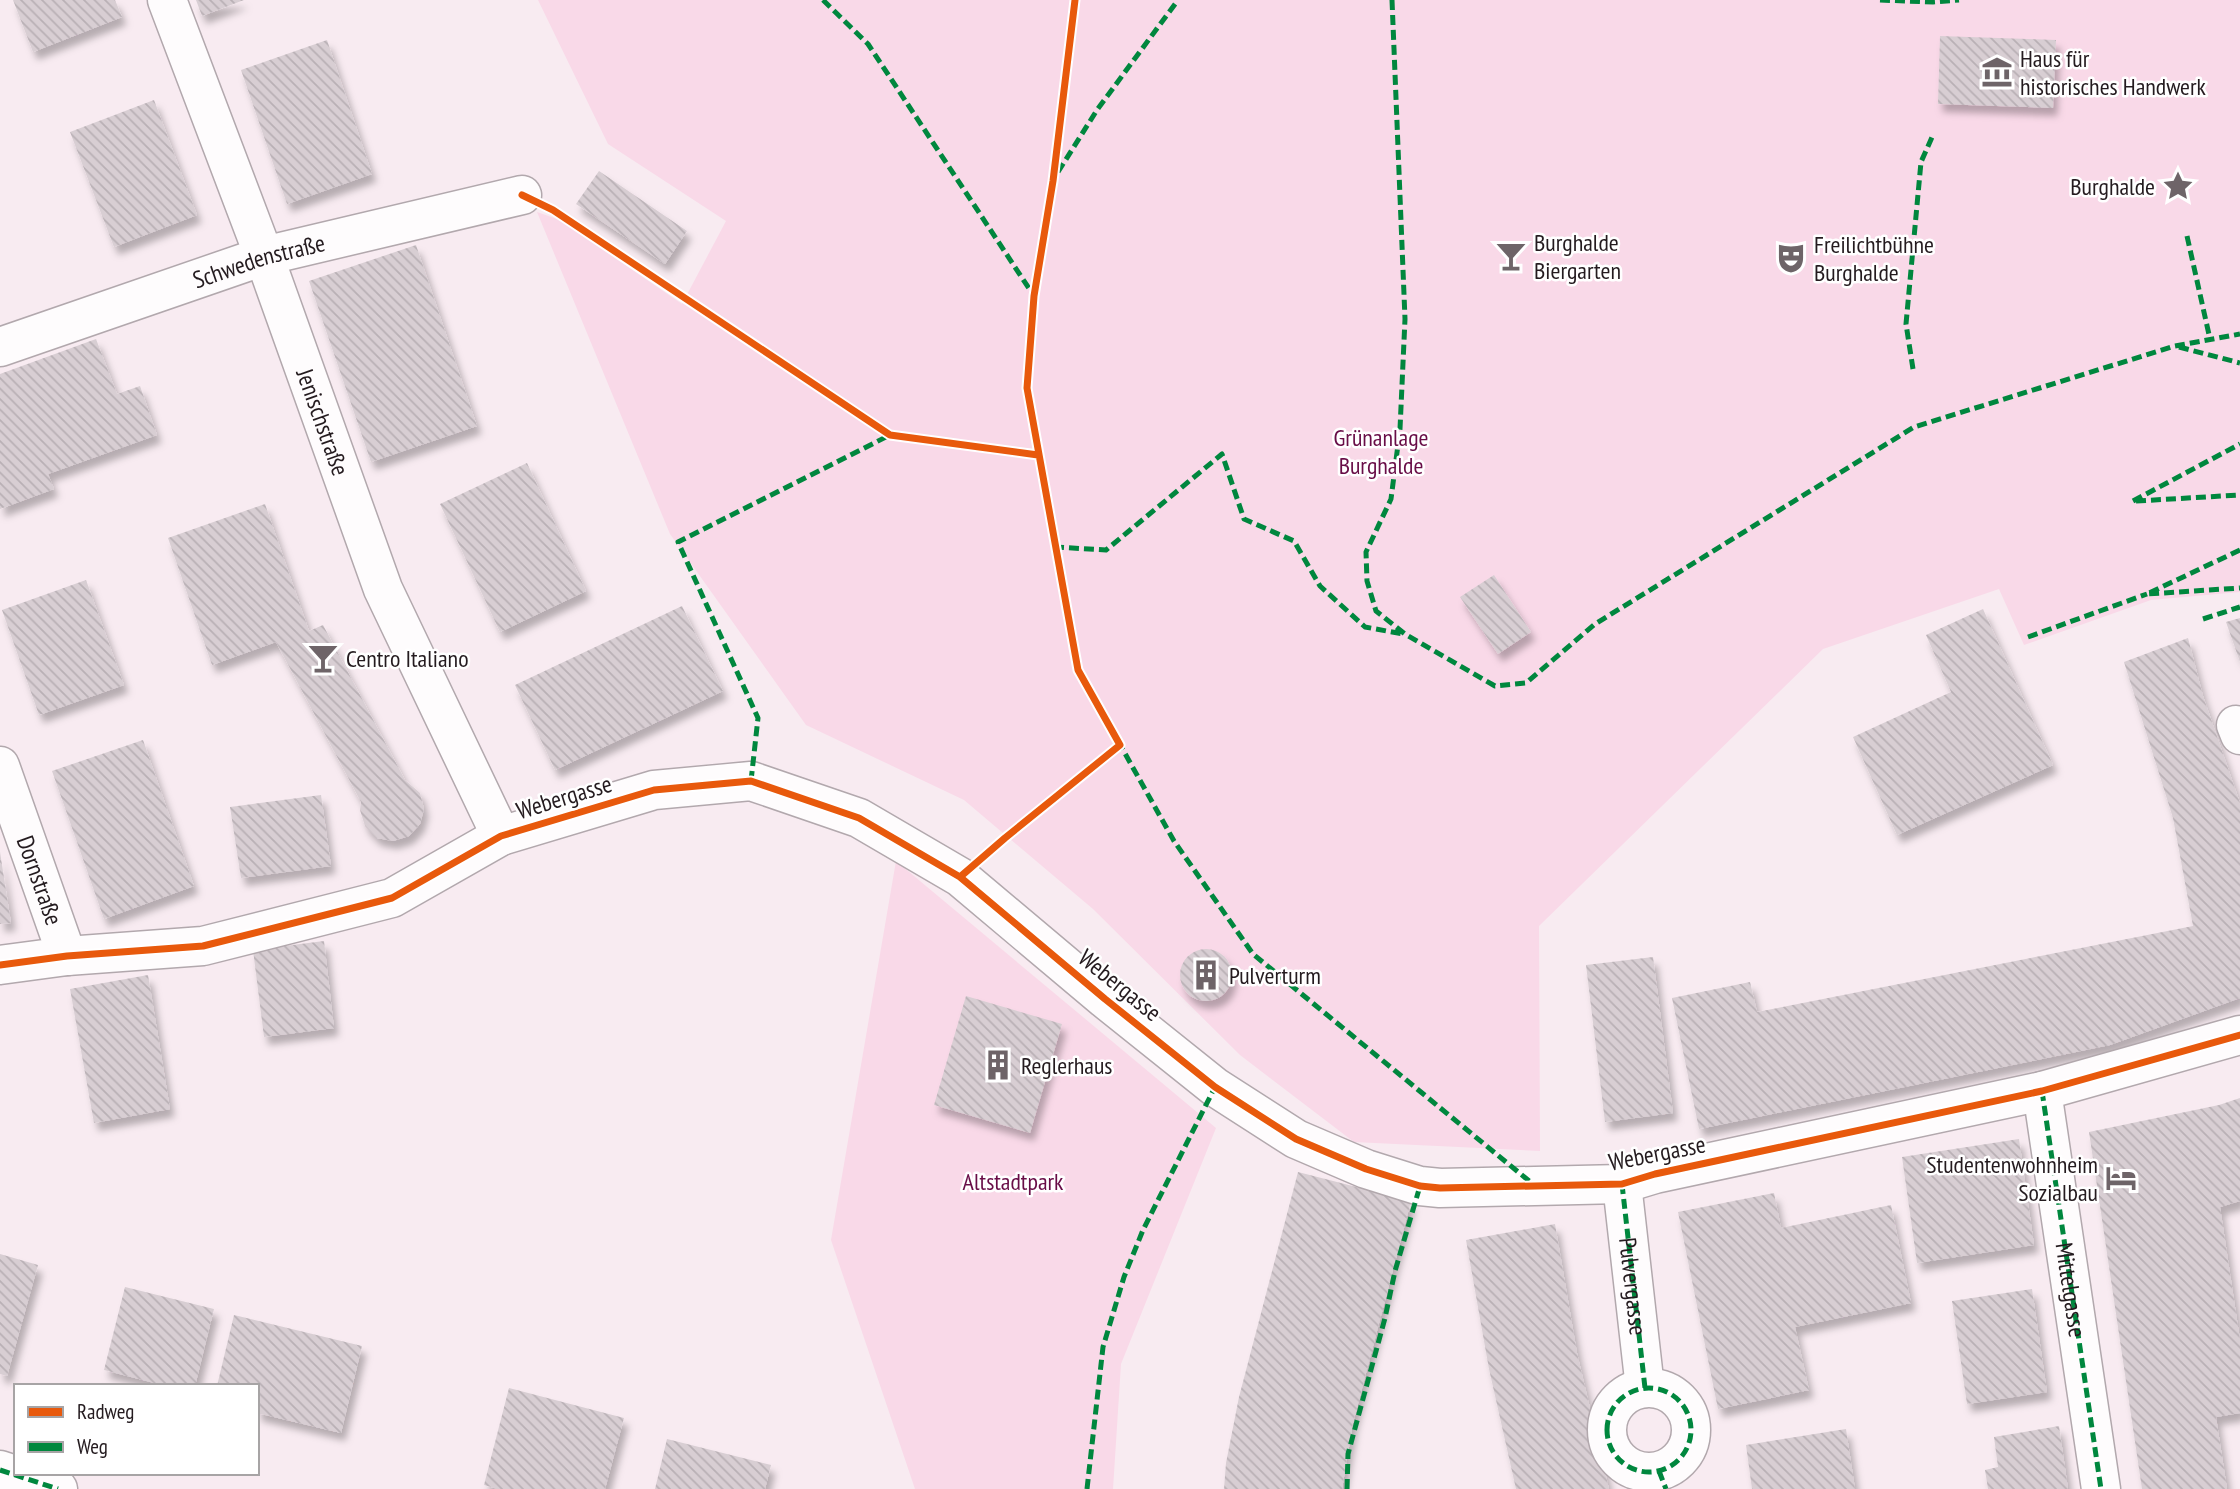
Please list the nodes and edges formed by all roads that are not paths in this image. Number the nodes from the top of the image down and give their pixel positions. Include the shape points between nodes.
1 (167, 0) edge
2 (522, 195) dead end
3 (264, 256) junction
4 (0, 347) edge
5 (0, 766) edge
6 (501, 836) junction
7 (67, 956) junction
8 (0, 965) edge
9 (2240, 1035) edge
10 (2042, 1091) junction
11 (1622, 1184) junction
12 (1645, 1388) junction
13 (17, 1475) edge
14 (1663, 1480) edge
15 (58, 1489) edge
16 (2101, 1489) edge

1 - 3 street, Jenischstraße
2 - 3 street, Schwedenstraße
3 - 4 street, Schwedenstraße
3 - 6 street, Jenischstraße via 383,589
5 - 7 street, Dornstraße
6 - 7 street, Webergasse via 392,898 203,946
6 - 11 street, Webergasse via 654,790 751,781 859,818 960,877 1215,1087 1296,1139 1420,1186
7 - 8 street, Webergasse
9 - 10 street, Webergasse
10 - 11 street, Webergasse
10 - 16 street, Mittelgasse
11 - 12 street, Pulvergasse
12 - 14 street via 1659,1389 1680,1402 1691,1426 1687,1449
12 - 14 street via 1632,1391 1611,1410 1606,1437 1620,1462
13 - 15 street

